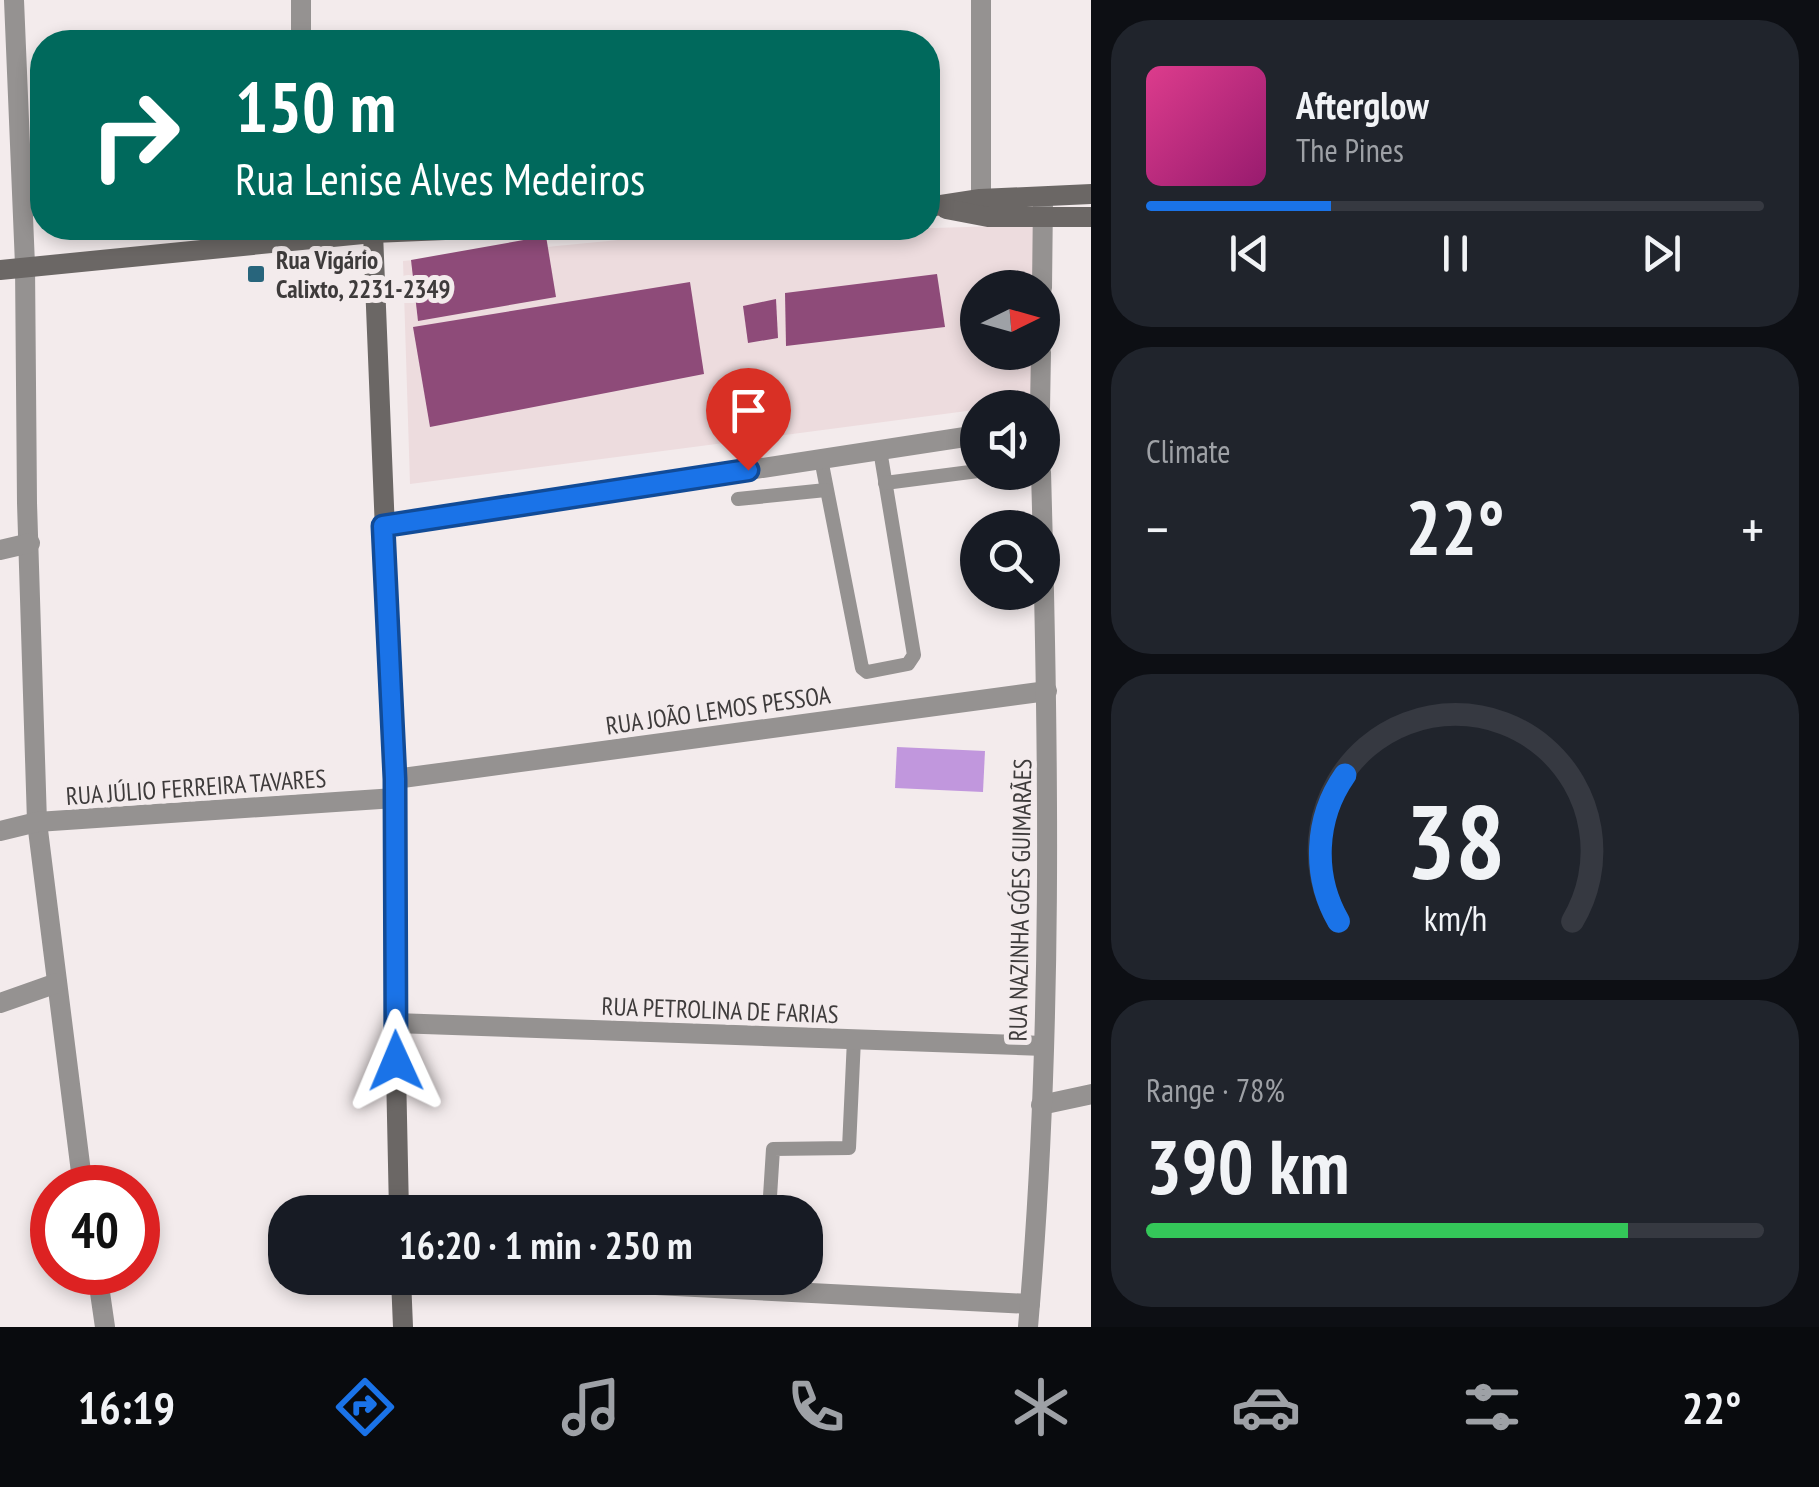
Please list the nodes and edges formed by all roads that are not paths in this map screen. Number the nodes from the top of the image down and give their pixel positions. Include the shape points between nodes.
1 (14, 0) edge
2 (300, 0) edge
3 (982, 0) edge
4 (301, 30) edge
5 (1091, 194) edge
6 (1044, 196) junction
7 (940, 207) edge
8 (981, 208) junction
9 (1091, 217) edge
10 (1043, 218) junction
11 (250, 240) edge
12 (373, 240) edge
13 (25, 265) junction
14 (0, 270) edge
15 (1042, 270) edge
16 (960, 439) edge
17 (880, 450) junction
18 (820, 459) junction
19 (960, 473) edge
20 (885, 483) junction
21 (826, 490) junction
22 (1041, 490) edge
23 (738, 499) dead end
24 (383, 526) junction
25 (30, 543) junction
26 (0, 550) edge
27 (1047, 691) junction
28 (395, 789) junction
29 (37, 822) junction
30 (0, 831) edge
31 (56, 983) junction
32 (0, 1003) edge
33 (395, 1023) junction
34 (854, 1040) junction
35 (1044, 1046) junction
36 (1091, 1094) edge
37 (1041, 1105) junction
38 (80, 1165) edge
39 (400, 1195) edge
40 (770, 1195) edge
41 (823, 1288) edge
42 (101, 1295) edge
43 (402, 1295) edge
44 (1030, 1304) junction
45 (106, 1327) edge
46 (403, 1327) edge
47 (1028, 1327) edge

1 - 13 street
2 - 4 street
3 - 8 street
5 - 6 street
6 - 8 street
6 - 10 street
7 - 8 street
8 - 10 street
9 - 10 street
10 - 15 street
11 - 13 street
12 - 24 street
13 - 14 street
13 - 25 street
16 - 17 street
17 - 18 street
17 - 20 lane
18 - 21 lane
18 - 24 street
19 - 20 lane
20 - 21 lane via 914,655 908,664 866,672
21 - 23 lane
22 - 27 street, RUA NAZINHA GÓES GUIMARÃES
24 - 28 street
25 - 26 street
25 - 29 street
27 - 28 street, RUA JOÃO LEMOS PESSOA
27 - 35 street, RUA NAZINHA GÓES GUIMARÃES
28 - 29 street, RUA JÚLIO FERREIRA TAVARES
28 - 33 street
29 - 30 street, RUA JÚLIO FERREIRA TAVARES
29 - 31 street
31 - 32 street
31 - 38 street
33 - 34 street, RUA PETROLINA DE FARIAS
33 - 39 street
34 - 35 street, RUA PETROLINA DE FARIAS
34 - 40 lane via 848,1148 774,1149
35 - 37 street, RUA NAZINHA GÓES GUIMARÃES
36 - 37 street
37 - 44 street, RUA NAZINHA GÓES GUIMARÃES
41 - 44 street
42 - 45 street
43 - 46 street
44 - 47 street, RUA NAZINHA GÓES GUIMARÃES

